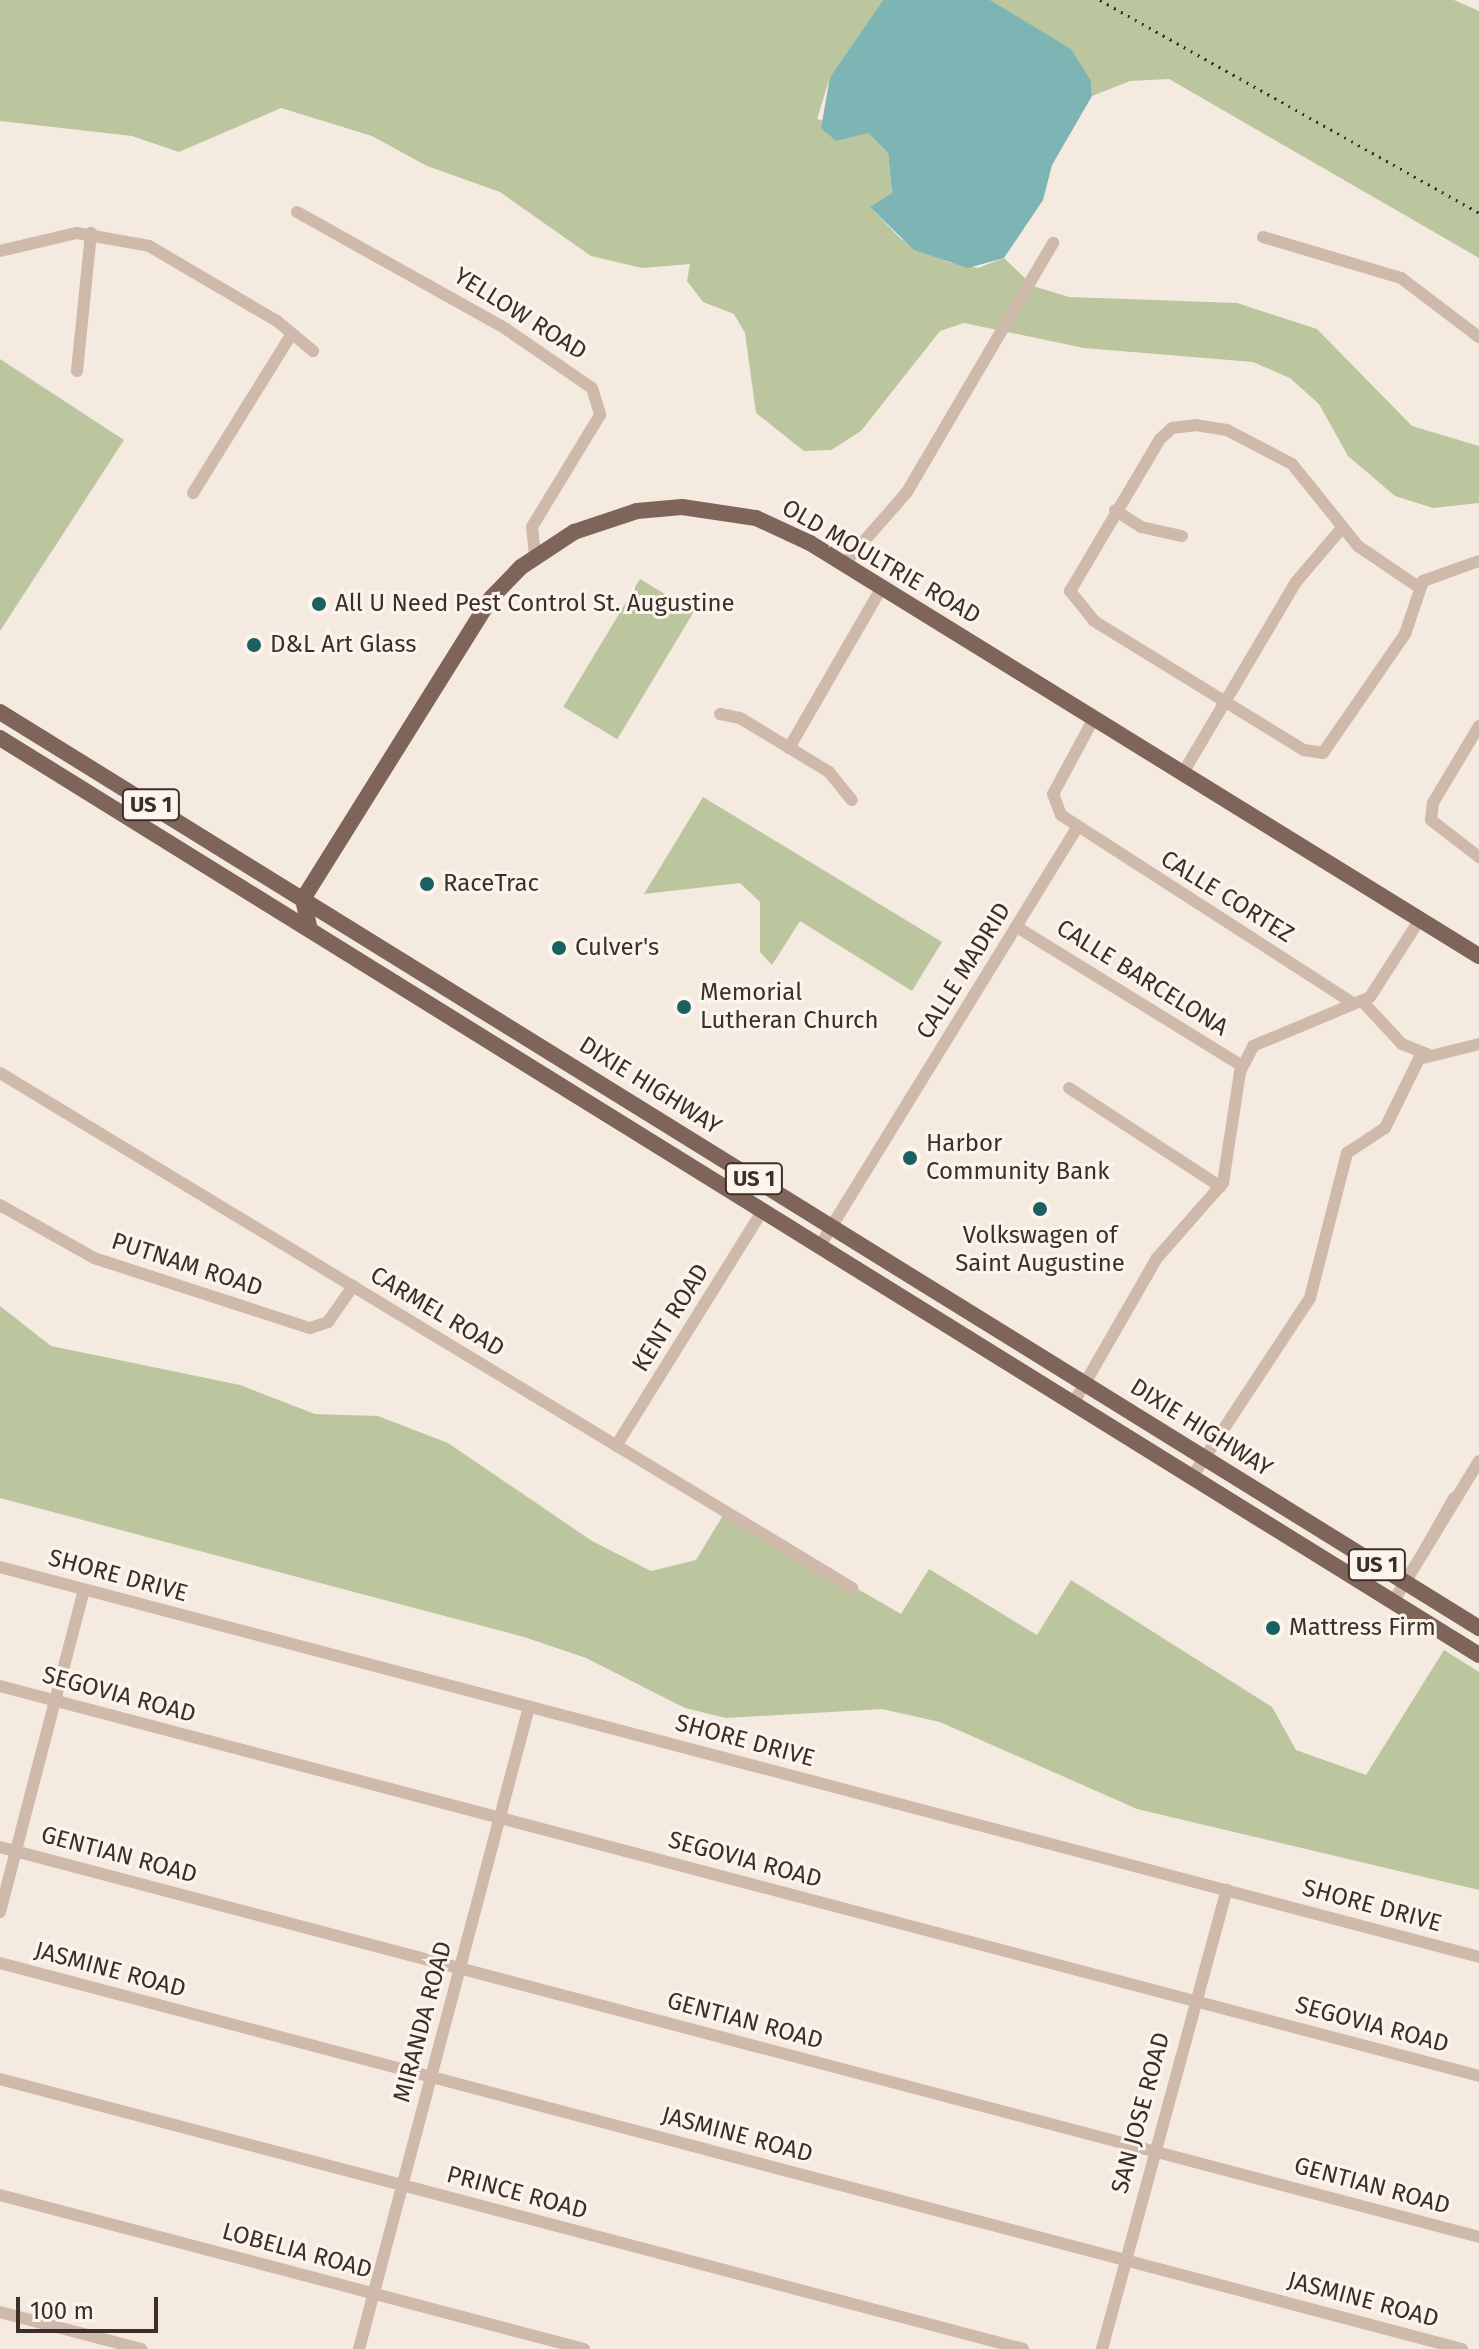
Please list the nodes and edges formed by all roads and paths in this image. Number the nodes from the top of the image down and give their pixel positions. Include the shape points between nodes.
1 (297, 212) dead end
2 (91, 233) junction
3 (1263, 237) dead end
4 (1053, 243) dead end
5 (0, 251) edge
6 (1479, 337) edge
7 (289, 338) junction
8 (313, 351) dead end
9 (77, 371) dead end
10 (193, 493) dead end
11 (1115, 510) junction
12 (1342, 528) junction
13 (1182, 536) dead end
14 (535, 556) junction
15 (1479, 561) edge
16 (844, 564) junction
17 (882, 587) junction
18 (1420, 588) junction
19 (1224, 700) junction
20 (0, 712) edge
21 (720, 714) dead end
22 (1094, 718) junction
23 (1479, 726) edge
24 (0, 738) edge
25 (57, 747) junction
26 (789, 748) junction
27 (45, 766) junction
28 (1183, 773) junction
29 (852, 800) dead end
30 (1077, 827) junction
31 (1479, 857) edge
32 (303, 899) junction
33 (1420, 919) junction
34 (1017, 927) junction
35 (310, 930) junction
36 (1479, 956) edge
37 (1357, 1002) junction
38 (1479, 1044) edge
39 (1427, 1054) junction
40 (570, 1065) junction
41 (1242, 1066) junction
42 (0, 1073) edge
43 (1069, 1088) dead end
44 (572, 1094) junction
45 (1221, 1187) junction
46 (0, 1205) edge
47 (762, 1211) junction
48 (831, 1227) junction
49 (819, 1247) junction
50 (353, 1286) junction
51 (1086, 1384) junction
52 (1073, 1404) junction
53 (616, 1446) junction
54 (1205, 1458) junction
55 (1479, 1461) edge
56 (1192, 1477) junction
57 (0, 1567) edge
58 (1405, 1582) junction
59 (852, 1588) dead end
60 (84, 1590) junction
61 (1393, 1602) junction
62 (1479, 1628) edge
63 (1479, 1655) edge
64 (0, 1686) edge
65 (55, 1700) junction
66 (529, 1707) junction
67 (499, 1818) junction
68 (0, 1847) edge
69 (16, 1851) junction
70 (1227, 1890) junction
71 (0, 1912) edge
72 (1479, 1957) edge
73 (0, 1963) edge
74 (460, 1969) junction
75 (1193, 2000) junction
76 (1479, 2076) edge
77 (431, 2077) junction
78 (0, 2079) edge
79 (1154, 2150) junction
80 (402, 2186) junction
81 (0, 2195) edge
82 (1479, 2237) edge
83 (1125, 2260) junction
84 (374, 2294) junction
85 (0, 2312) edge
86 (141, 2349) edge
87 (359, 2349) edge
88 (584, 2349) edge
89 (1023, 2349) edge
90 (1102, 2349) edge
91 (1462, 2349) edge

1 - 14 street, YELLOW ROAD via 506,329 592,388 600,415 532,527
2 - 5 street
2 - 7 street via 165,253 277,321
2 - 9 street
3 - 6 street via 1401,278
4 - 16 street via 901,501
7 - 8 street
7 - 10 street
11 - 12 street via 1167,431 1197,425 1227,430 1292,464
11 - 13 street via 1141,527
11 - 19 street via 1071,584 1075,606
12 - 18 street
12 - 19 street via 1296,582
14 - 16 main road, OLD MOULTRIE ROAD via 604,520 682,507 756,518
14 - 32 main road, OLD MOULTRIE ROAD via 476,617
15 - 18 street via 1430,575
16 - 17 main road, OLD MOULTRIE ROAD
17 - 22 main road, OLD MOULTRIE ROAD
17 - 26 street
18 - 19 street via 1405,634 1328,752 1304,750
19 - 28 street
20 - 25 main road, DIXIE HIGHWAY / US 1
21 - 26 street
22 - 28 main road, OLD MOULTRIE ROAD
22 - 30 street via 1053,794 1061,815
23 - 31 street via 1433,803 1431,820
24 - 27 main road, US 1
25 - 27 street
25 - 32 main road, DIXIE HIGHWAY / US 1
26 - 29 street via 829,772
27 - 35 main road, US 1
28 - 33 main road, OLD MOULTRIE ROAD
30 - 34 street, CALLE MADRID
30 - 37 street, CALLE CORTEZ
32 - 35 main road
32 - 40 main road, DIXIE HIGHWAY / US 1
33 - 36 main road, OLD MOULTRIE ROAD
33 - 37 street
34 - 41 street, CALLE BARCELONA
34 - 48 street, CALLE MADRID
35 - 44 main road, US 1
37 - 39 street, CALLE CORTEZ via 1402,1044
37 - 41 street via 1257,1043
38 - 39 street
39 - 54 street via 1415,1064 1385,1128 1347,1153 1310,1298
40 - 44 street
40 - 48 main road, DIXIE HIGHWAY / US 1
41 - 45 street
42 - 50 street, CARMEL ROAD
43 - 45 street
44 - 47 main road, US 1
45 - 51 street via 1157,1258
46 - 50 street, PUTNAM ROAD via 94,1258 310,1328 328,1322
47 - 49 main road, US 1
47 - 53 street, KENT ROAD
48 - 49 street, CALLE MADRID
48 - 51 main road, DIXIE HIGHWAY / US 1
49 - 52 main road, US 1
50 - 53 street, CARMEL ROAD
51 - 52 street
51 - 54 main road, DIXIE HIGHWAY / US 1
52 - 56 main road, US 1
53 - 59 street, CARMEL ROAD
54 - 56 street
54 - 58 main road, DIXIE HIGHWAY / US 1
55 - 58 street
56 - 61 main road, US 1
57 - 60 street, SHORE DRIVE
58 - 61 street
58 - 62 main road, DIXIE HIGHWAY / US 1
60 - 65 street
60 - 66 street, SHORE DRIVE
61 - 63 main road, US 1
64 - 65 street, SEGOVIA ROAD
65 - 67 street, SEGOVIA ROAD
65 - 69 street
66 - 67 street, MIRANDA ROAD
66 - 70 street, SHORE DRIVE
67 - 74 street, MIRANDA ROAD
67 - 75 street, SEGOVIA ROAD
68 - 69 street, GENTIAN ROAD
69 - 71 street
69 - 74 street, GENTIAN ROAD
70 - 72 street, SHORE DRIVE
70 - 75 street, SAN JOSE ROAD
73 - 77 street, JASMINE ROAD
74 - 77 street, MIRANDA ROAD
74 - 79 street, GENTIAN ROAD
75 - 76 street, SEGOVIA ROAD
75 - 79 street, SAN JOSE ROAD
77 - 80 street, MIRANDA ROAD
77 - 83 street, JASMINE ROAD
78 - 80 street, PRINCE ROAD
79 - 82 street, GENTIAN ROAD
79 - 83 street, SAN JOSE ROAD
80 - 84 street, MIRANDA ROAD
80 - 89 street, PRINCE ROAD
81 - 84 street, LOBELIA ROAD
83 - 90 street, SAN JOSE ROAD
83 - 91 street, JASMINE ROAD
84 - 87 street, MIRANDA ROAD
84 - 88 street, LOBELIA ROAD
85 - 86 street

